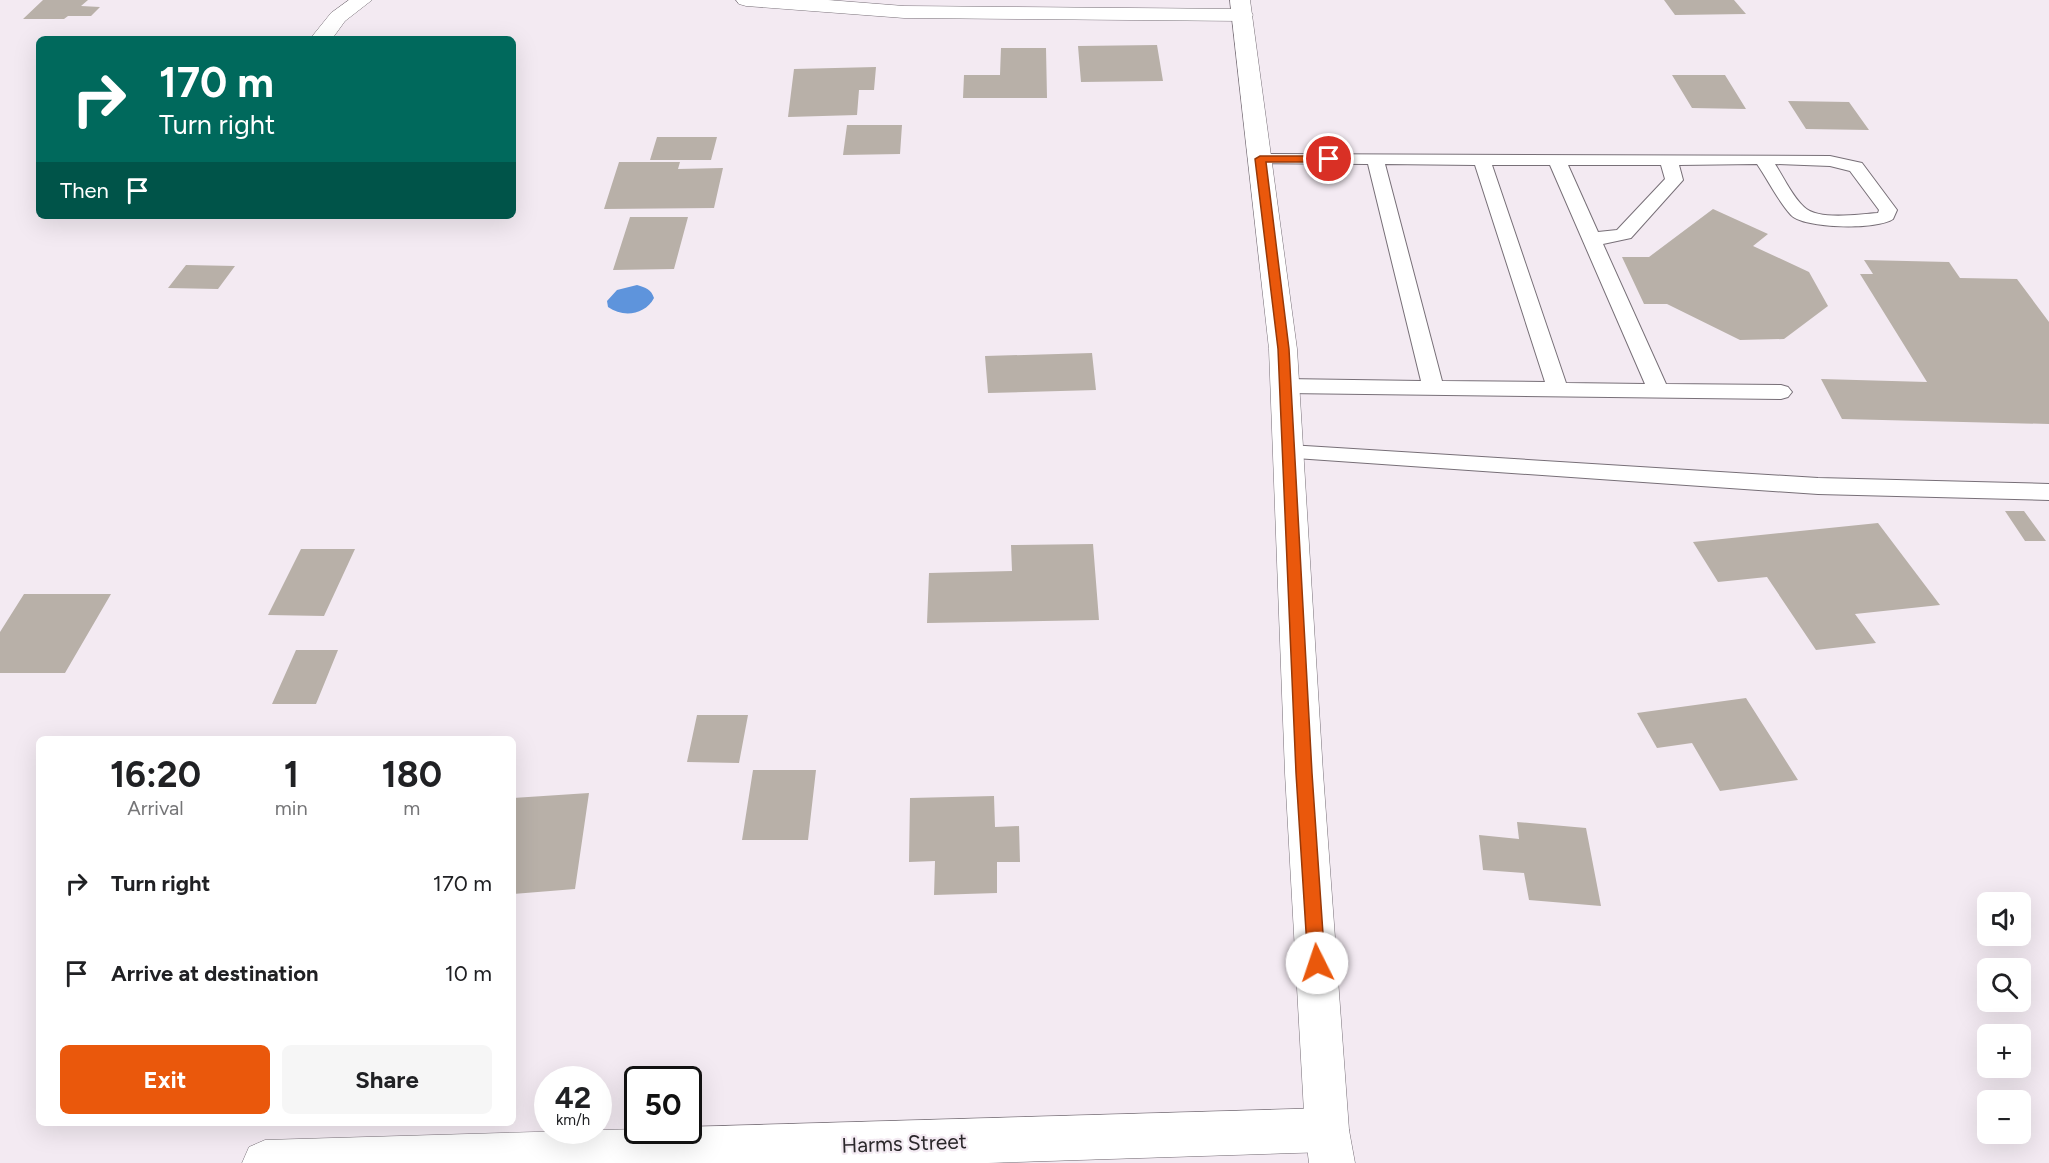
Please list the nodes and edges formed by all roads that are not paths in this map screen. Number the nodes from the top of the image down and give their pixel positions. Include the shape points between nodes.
1 (362, 0) edge
2 (746, 0) edge
3 (1241, 7) edge
4 (323, 36) edge
5 (1260, 159) junction
6 (1375, 159) junction
7 (1482, 160) junction
8 (1557, 160) junction
9 (1667, 160) junction
10 (1763, 160) junction
11 (1592, 238) junction
12 (1285, 386) junction
13 (1433, 388) junction
14 (1558, 389) junction
15 (1659, 391) junction
16 (1781, 392) dead end
17 (1289, 452) junction
18 (2049, 492) edge
19 (1330, 1146) edge
20 (265, 1163) edge

1 - 4 main road via 338,17
2 - 3 main road via 904,12
3 - 5 main road
5 - 6 lane
5 - 12 main road
6 - 7 lane
6 - 13 lane
7 - 8 lane
7 - 14 lane
8 - 9 lane
8 - 11 lane
9 - 10 lane
9 - 11 lane via 1674,180 1624,234
10 - 10 lane via 1848,162 1888,210 1887,215 1820,220 1803,217
11 - 15 lane
12 - 13 lane
12 - 17 main road
13 - 14 lane
14 - 15 lane
15 - 16 lane
17 - 18 lane via 1818,486
17 - 19 main road via 1304,773
19 - 20 main road, Harms Street

